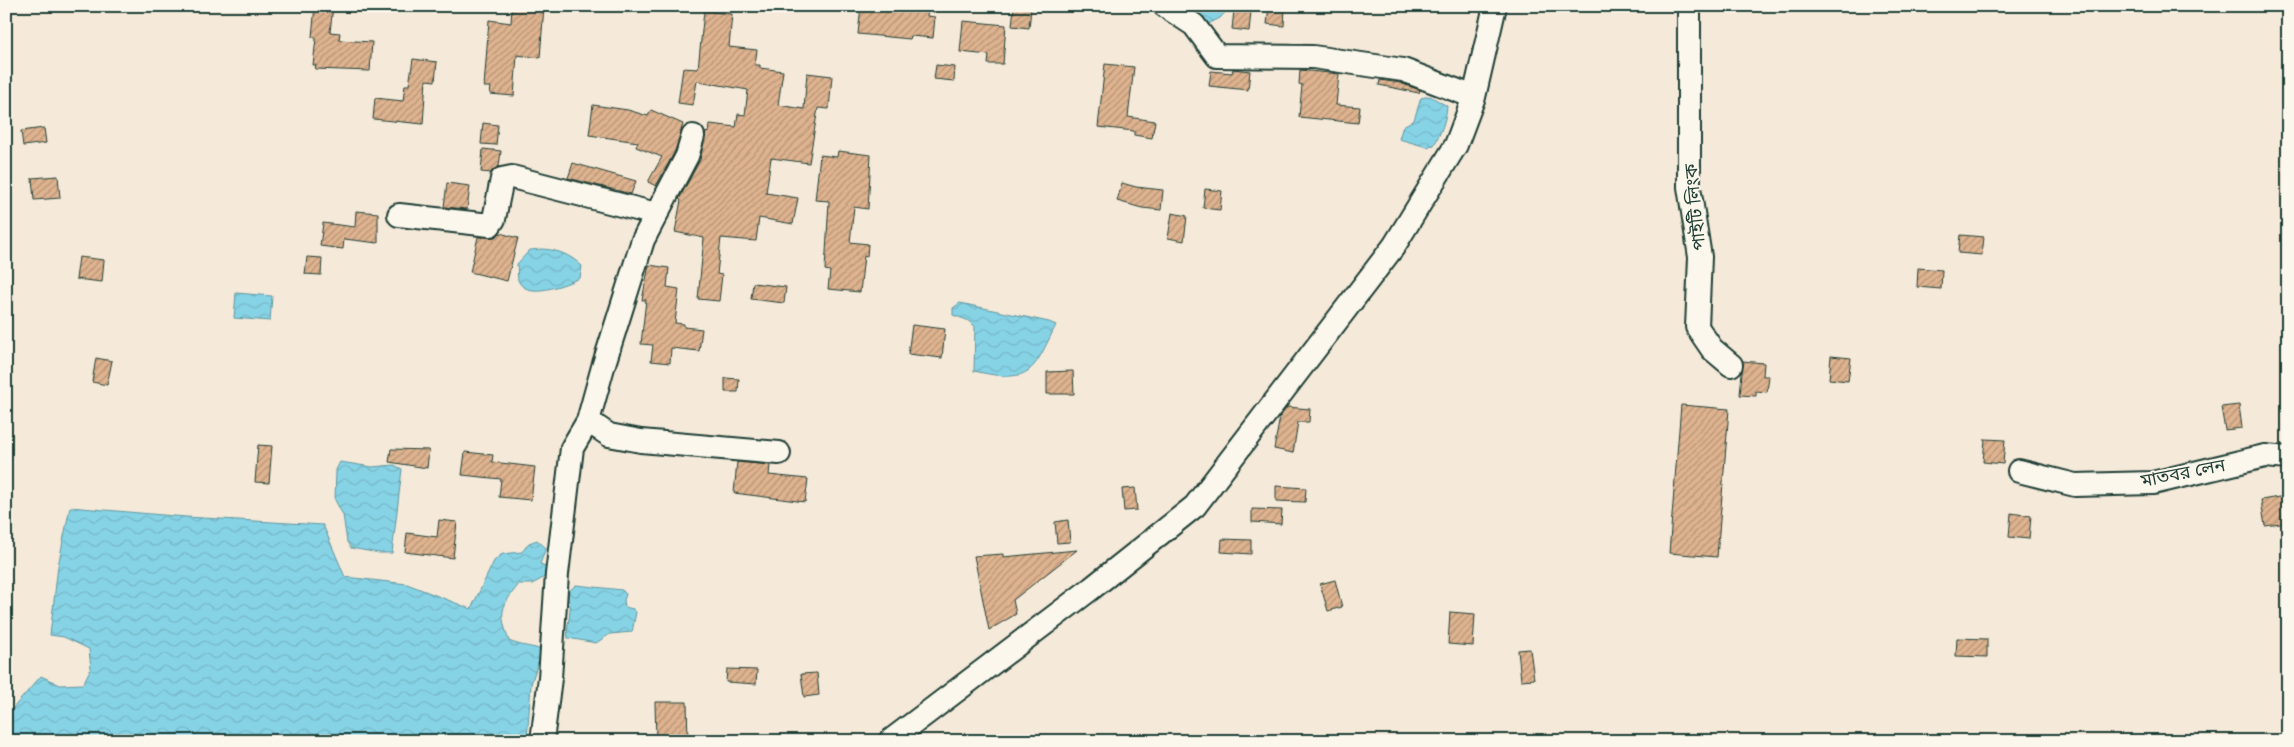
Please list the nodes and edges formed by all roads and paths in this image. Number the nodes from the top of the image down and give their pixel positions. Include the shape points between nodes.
1 (1165, 6) edge
2 (1495, 6) edge
3 (1689, 6) edge
4 (1474, 97) junction
5 (693, 136) dead end
6 (656, 214) junction
7 (399, 215) dead end
8 (1731, 365) dead end
9 (588, 421) junction
10 (778, 452) dead end
11 (2288, 458) edge
12 (2020, 471) dead end
13 (542, 741) edge
14 (890, 741) edge

1 - 4 street via 1194,25 1217,56 1314,57 1404,70
2 - 4 street
3 - 8 street, পাইটি লিংক via 1689,188 1700,257 1697,327 1712,349
4 - 14 street via 1456,145 1394,246 1195,506
5 - 6 street via 688,156
6 - 7 street via 512,177 502,179 494,219 490,224
6 - 9 street via 643,240
9 - 10 street via 608,435 641,442
9 - 13 street via 572,448 556,574 550,678
11 - 12 street, মাতবর লেন via 2265,456 2153,483 2075,485

